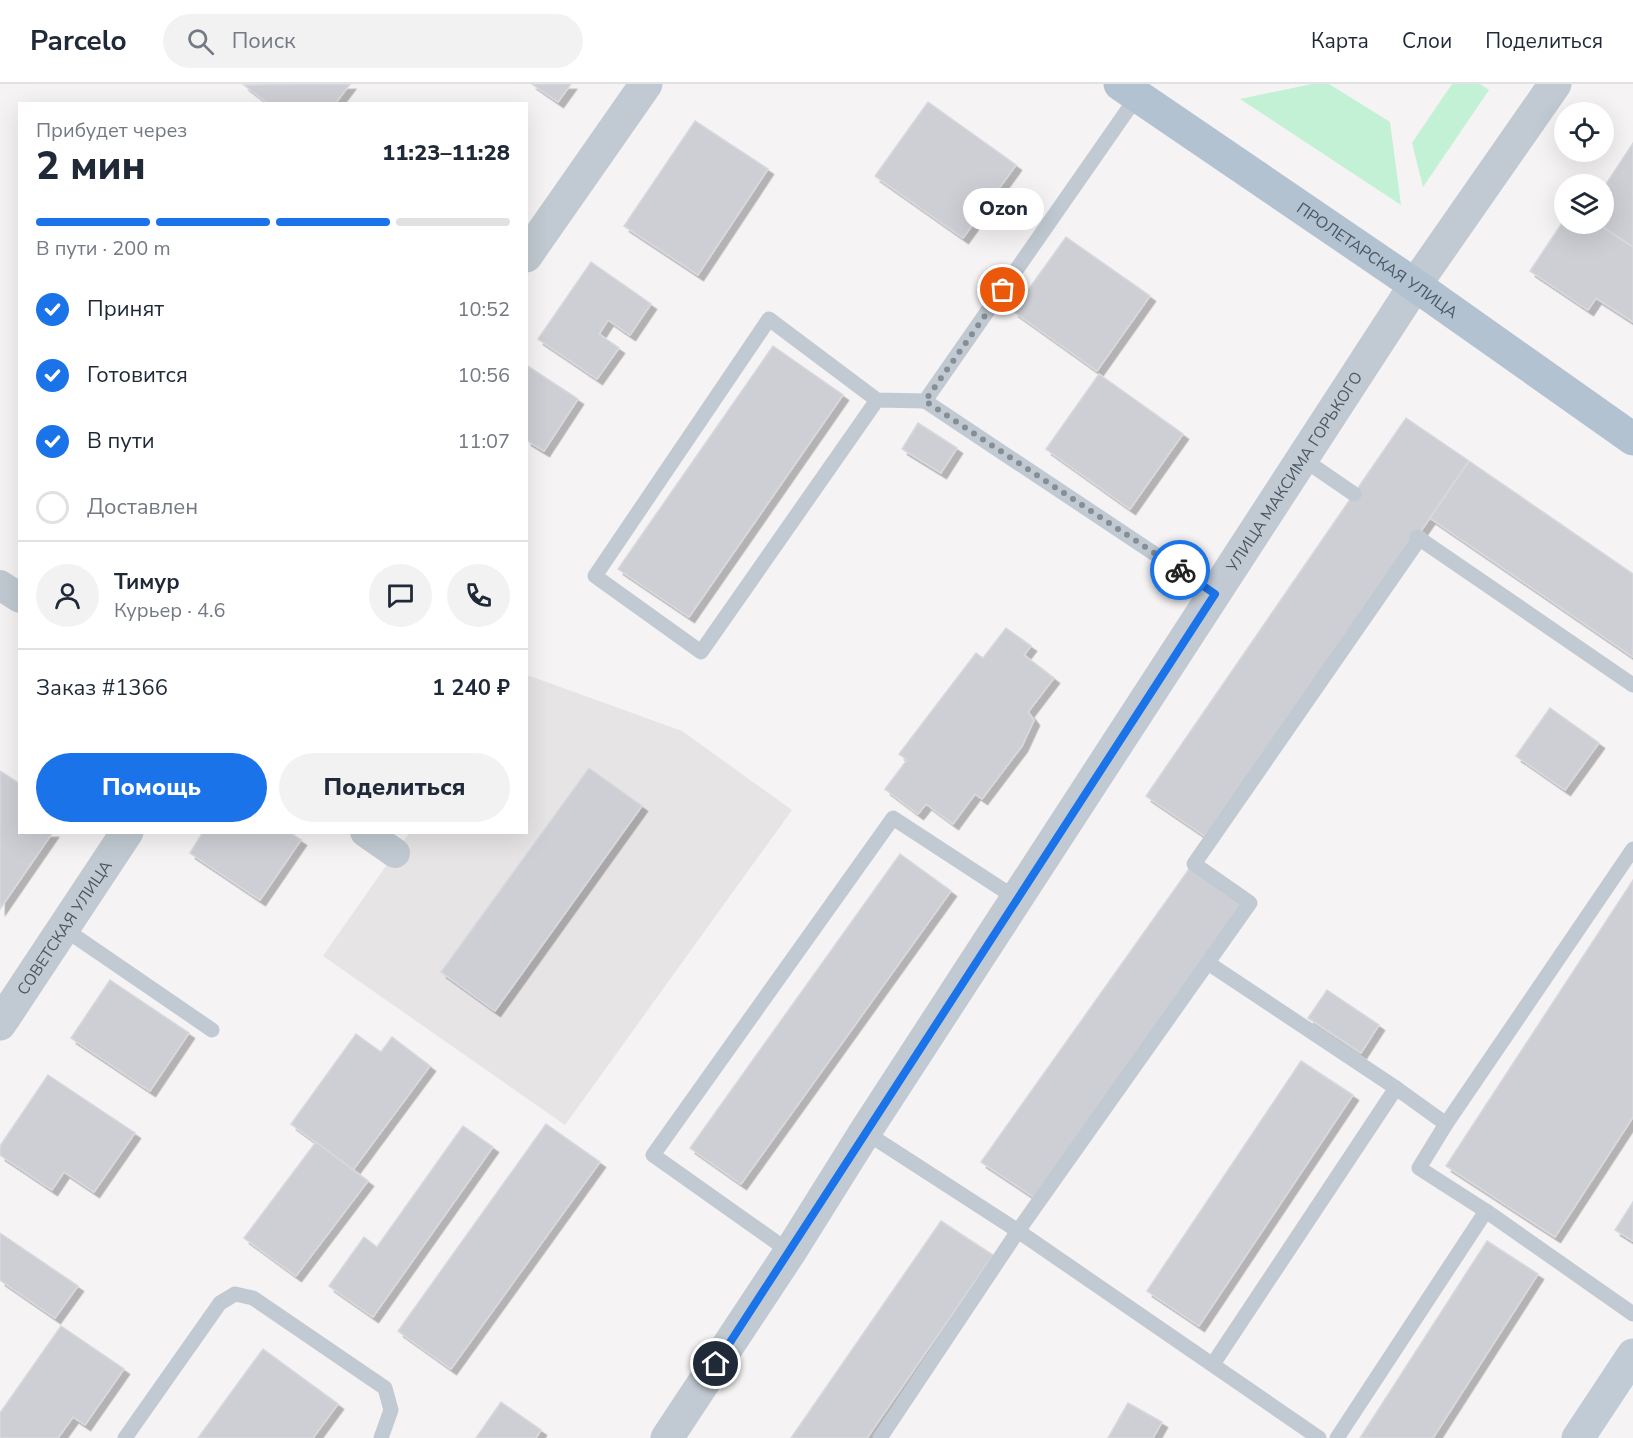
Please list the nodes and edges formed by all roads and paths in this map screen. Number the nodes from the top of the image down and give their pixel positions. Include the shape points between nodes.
1 (646, 84) edge
2 (1555, 84) edge
3 (1129, 90) edge
4 (535, 238) edge
5 (1415, 285) junction
6 (877, 400) junction
7 (925, 401) junction
8 (1633, 439) edge
9 (1303, 459) junction
10 (1354, 494) dead end
11 (0, 585) edge
12 (1215, 594) junction
13 (18, 597) edge
14 (1633, 685) edge
15 (126, 834) edge
16 (368, 834) edge
17 (1633, 849) edge
18 (395, 853) dead end
19 (1017, 899) junction
20 (63, 928) junction
21 (1208, 963) junction
22 (0, 1024) edge
23 (212, 1030) dead end
24 (1396, 1088) junction
25 (1446, 1124) junction
26 (865, 1132) junction
27 (1486, 1211) junction
28 (1018, 1231) junction
29 (790, 1252) junction
30 (1633, 1314) edge
31 (1633, 1355) edge
32 (1213, 1364) junction
33 (125, 1438) edge
34 (381, 1438) edge
35 (667, 1438) edge
36 (880, 1438) edge
37 (1319, 1438) edge
38 (1337, 1438) edge
39 (1578, 1438) edge

1 - 4 street
2 - 5 street, УЛИЦА МАКСИМА ГОРЬКОГО
3 - 5 main road, ПРОЛЕТАРСКАЯ УЛИЦА
3 - 7 lane
5 - 8 main road, ПРОЛЕТАРСКАЯ УЛИЦА
5 - 9 street, УЛИЦА МАКСИМА ГОРЬКОГО
6 - 6 lane via 701,652 594,576 769,319
6 - 7 lane
7 - 12 lane
9 - 10 lane
9 - 12 street, УЛИЦА МАКСИМА ГОРЬКОГО
11 - 13 street
12 - 19 street, УЛИЦА МАКСИМА ГОРЬКОГО
14 - 21 lane via 1418,537 1194,864 1250,903
15 - 20 street, СОВЕТСКАЯ УЛИЦА
16 - 18 street
17 - 25 lane
19 - 26 street, УЛИЦА МАКСИМА ГОРЬКОГО
19 - 29 lane via 893,818 653,1155
20 - 22 street, СОВЕТСКАЯ УЛИЦА
20 - 23 lane
21 - 24 lane
21 - 28 lane
24 - 25 lane
24 - 32 lane
25 - 27 lane via 1419,1168
26 - 28 lane
26 - 29 street, УЛИЦА МАКСИМА ГОРЬКОГО
27 - 30 lane
27 - 38 lane
28 - 32 lane
28 - 36 lane
29 - 35 street, УЛИЦА МАКСИМА ГОРЬКОГО
31 - 39 main road
32 - 37 lane
33 - 34 lane via 220,1303 235,1294 253,1298 385,1388 391,1410

